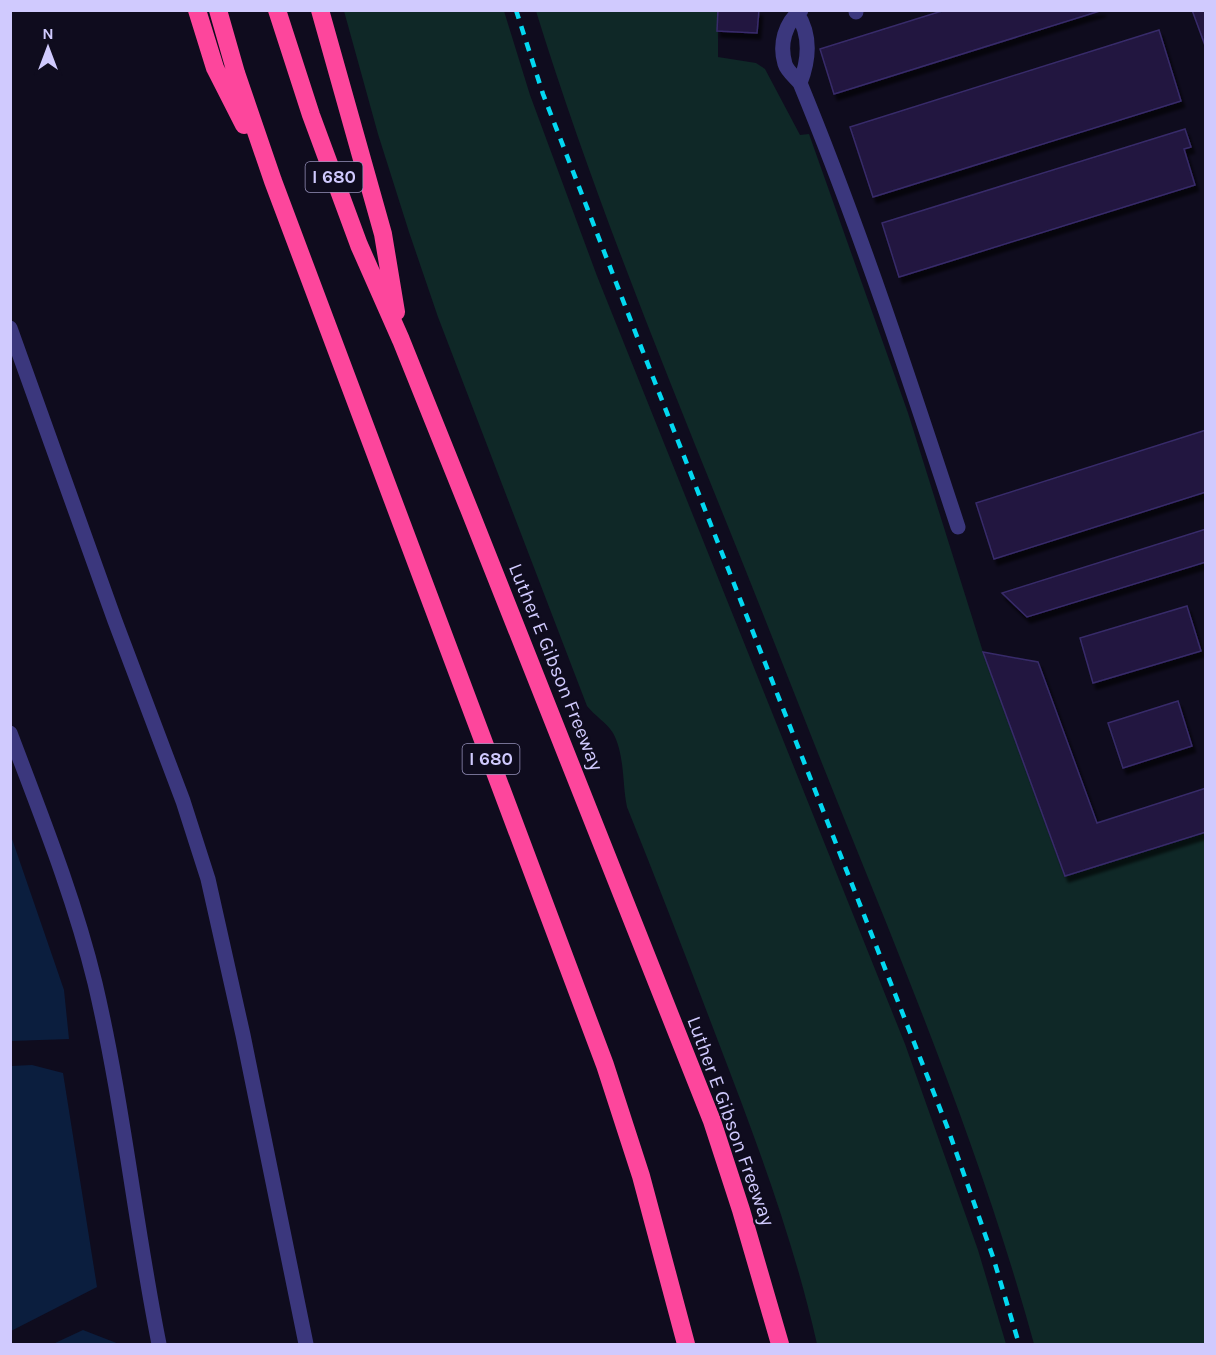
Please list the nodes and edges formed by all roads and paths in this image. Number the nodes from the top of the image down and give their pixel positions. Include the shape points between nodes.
1 (197, 10) edge
2 (218, 10) edge
3 (277, 10) edge
4 (320, 10) edge
5 (799, 12) edge
6 (800, 83) junction
7 (273, 182) junction
8 (10, 328) edge
9 (401, 340) junction
10 (958, 527) dead end
11 (10, 733) edge
12 (159, 1344) edge
13 (306, 1344) edge
14 (686, 1344) edge
15 (780, 1344) edge

1 - 7 highway via 215,68
2 - 7 highway, I 680
3 - 9 highway, Luther E Gibson Freeway / I 680 via 359,245
4 - 9 highway via 383,234
5 - 6 lane via 807,43 807,65
5 - 6 lane via 785,28 783,40 785,66
6 - 10 lane via 877,284
7 - 14 highway, I 680 via 605,1065 641,1176
8 - 13 lane via 208,879
9 - 15 highway, Luther E Gibson Freeway / I 680 via 712,1121
11 - 12 lane via 77,916 95,983

